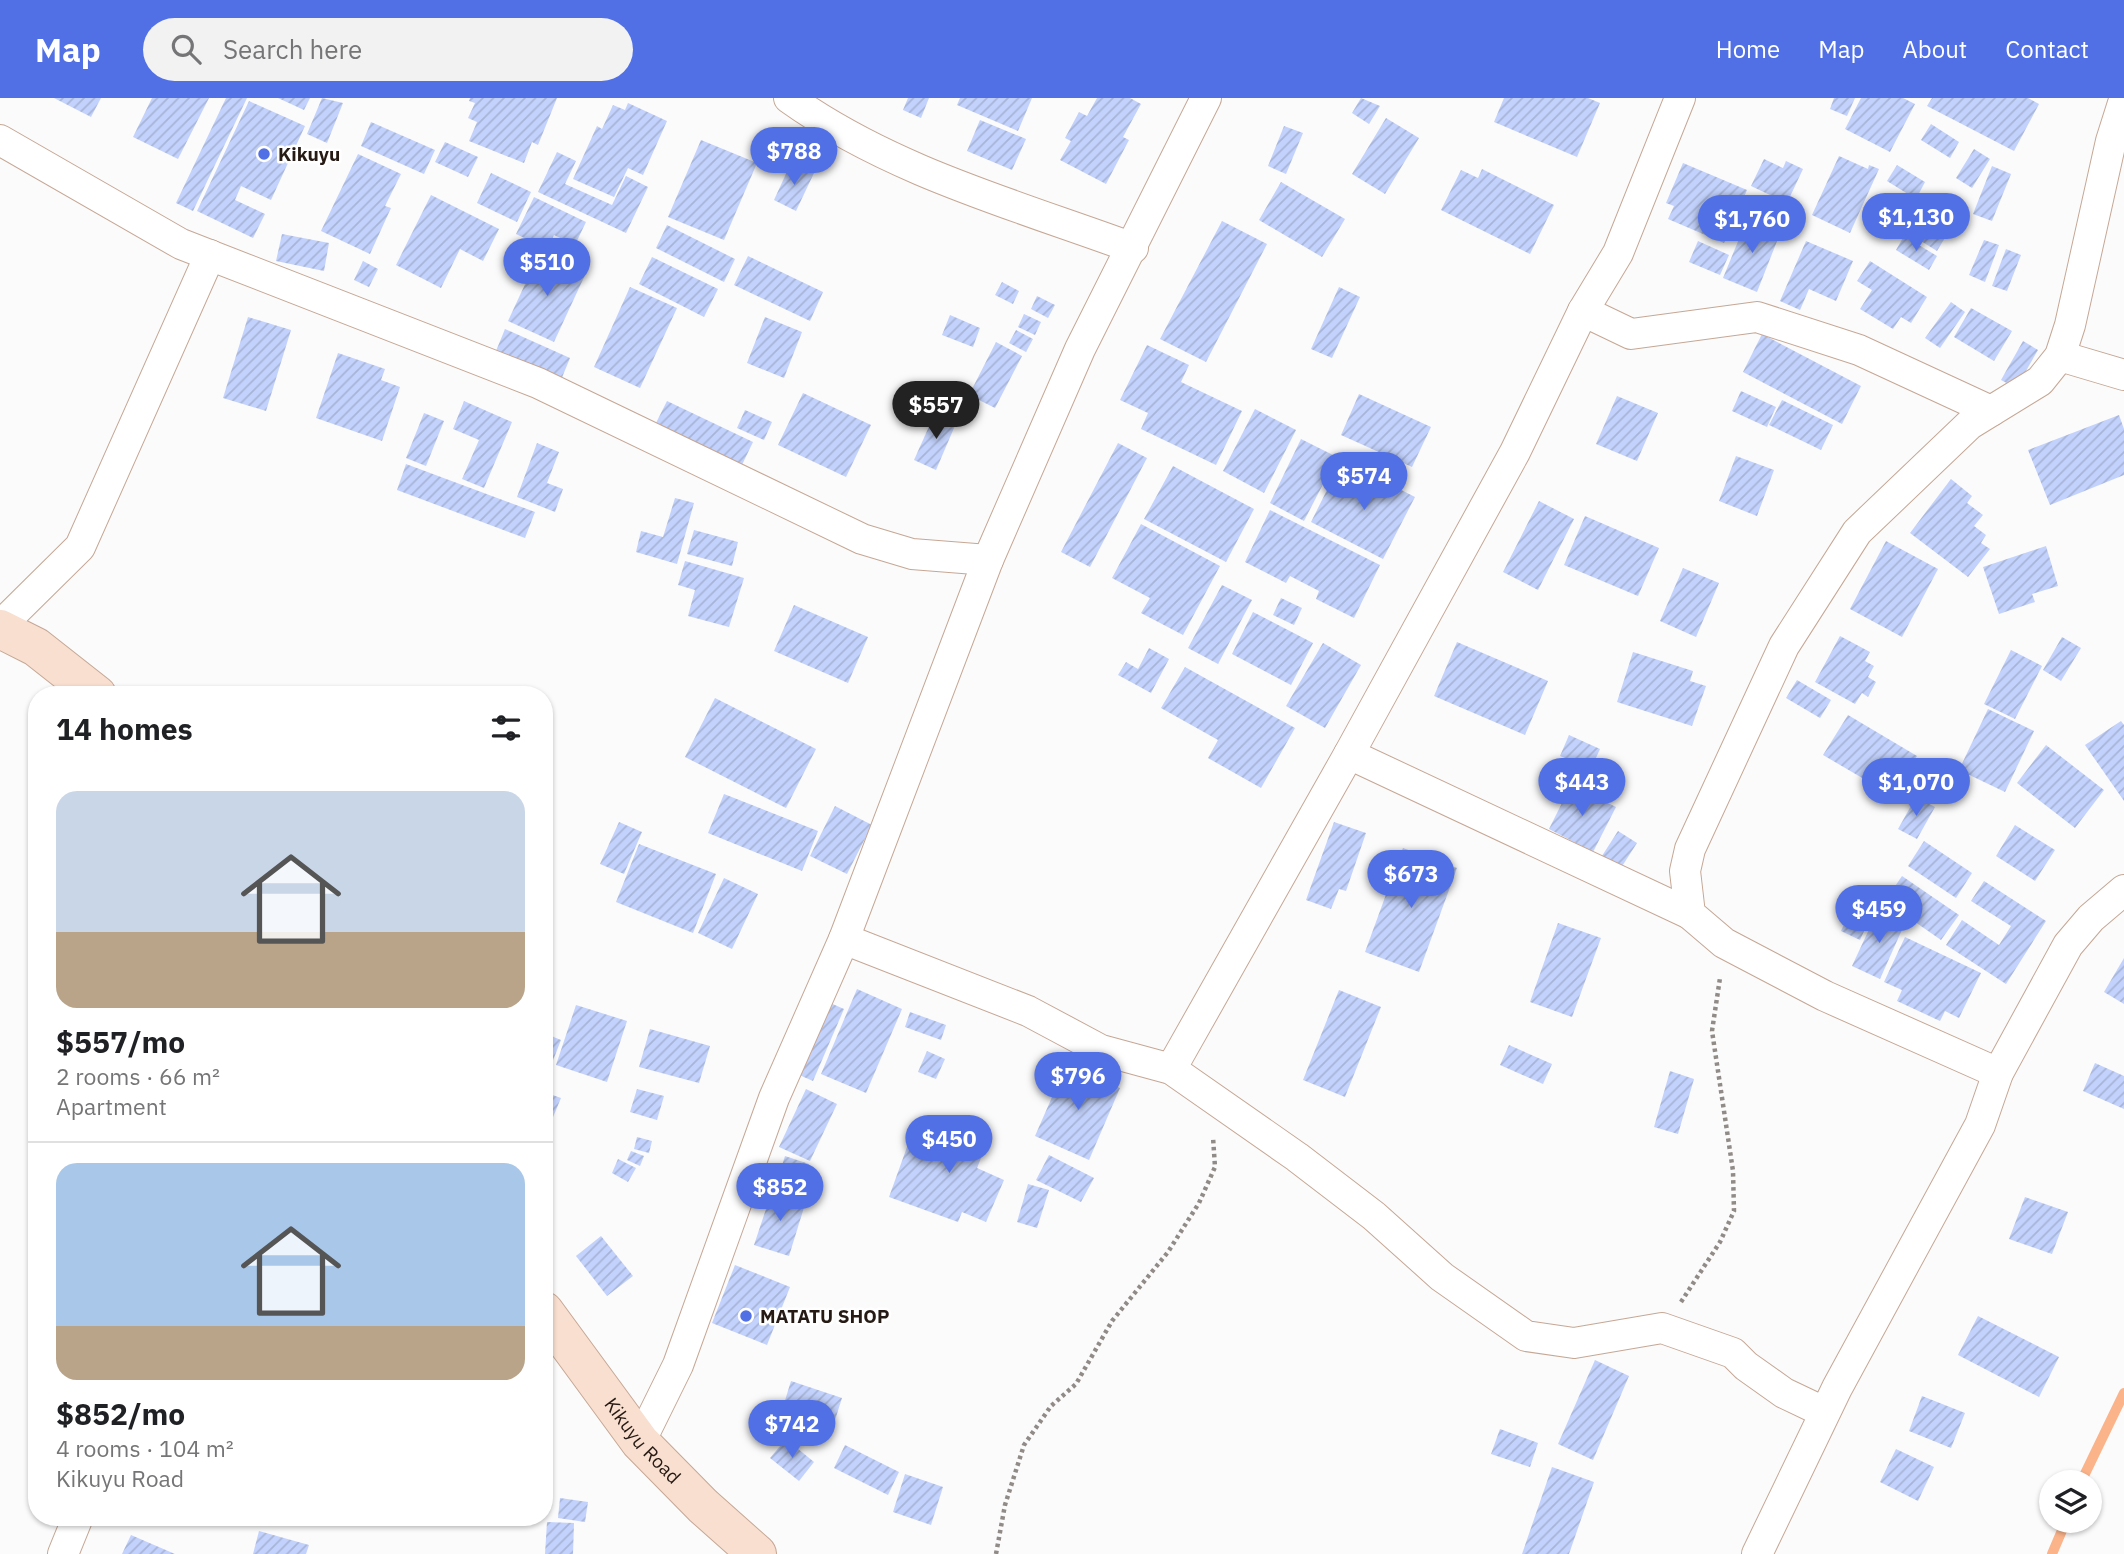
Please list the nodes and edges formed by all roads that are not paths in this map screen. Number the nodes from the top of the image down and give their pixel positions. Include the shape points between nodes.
1 (789, 98) edge
2 (1206, 98) edge
3 (1680, 98) edge
4 (2124, 100) edge
5 (0, 140) edge
6 (1133, 248) junction
7 (210, 256) junction
8 (1583, 311) junction
9 (2060, 356) junction
10 (2124, 375) edge
11 (1991, 411) junction
12 (988, 560) junction
13 (0, 628) edge
14 (85, 686) edge
15 (1349, 754) junction
16 (2124, 890) edge
17 (1690, 914) junction
18 (845, 939) junction
19 (1171, 1069) junction
20 (1998, 1073) junction
21 (553, 1323) edge
22 (1824, 1412) junction
23 (640, 1442) junction
24 (74, 1526) edge
25 (63, 1554) edge
26 (757, 1554) edge
27 (1757, 1554) edge

1 - 6 street via 823,123 930,174
2 - 6 street
3 - 8 street via 1618,253
4 - 9 street
5 - 7 street via 181,244
6 - 12 street via 1080,349
7 - 12 street via 538,383 862,540 912,554
7 - 13 street via 80,547
8 - 11 street via 1631,334 1757,317 1859,350
8 - 15 street via 1515,452
9 - 10 street
9 - 11 street via 2040,381
11 - 17 street via 1969,424 1857,532 1784,646 1690,849 1685,872
12 - 18 street
13 - 14 main road via 36,648
15 - 17 street
15 - 19 street
16 - 20 street via 2068,945
17 - 20 street via 1724,943 1825,996
18 - 19 street via 1028,1011 1101,1050
18 - 23 street via 774,1098 678,1365
19 - 22 street via 1297,1157 1374,1216 1442,1277 1526,1336 1574,1343 1662,1328 1734,1353 1784,1393
20 - 22 street via 1980,1125
21 - 23 main road, Kikuyu Road
22 - 27 street
23 - 26 main road, Kikuyu Road
24 - 25 street

